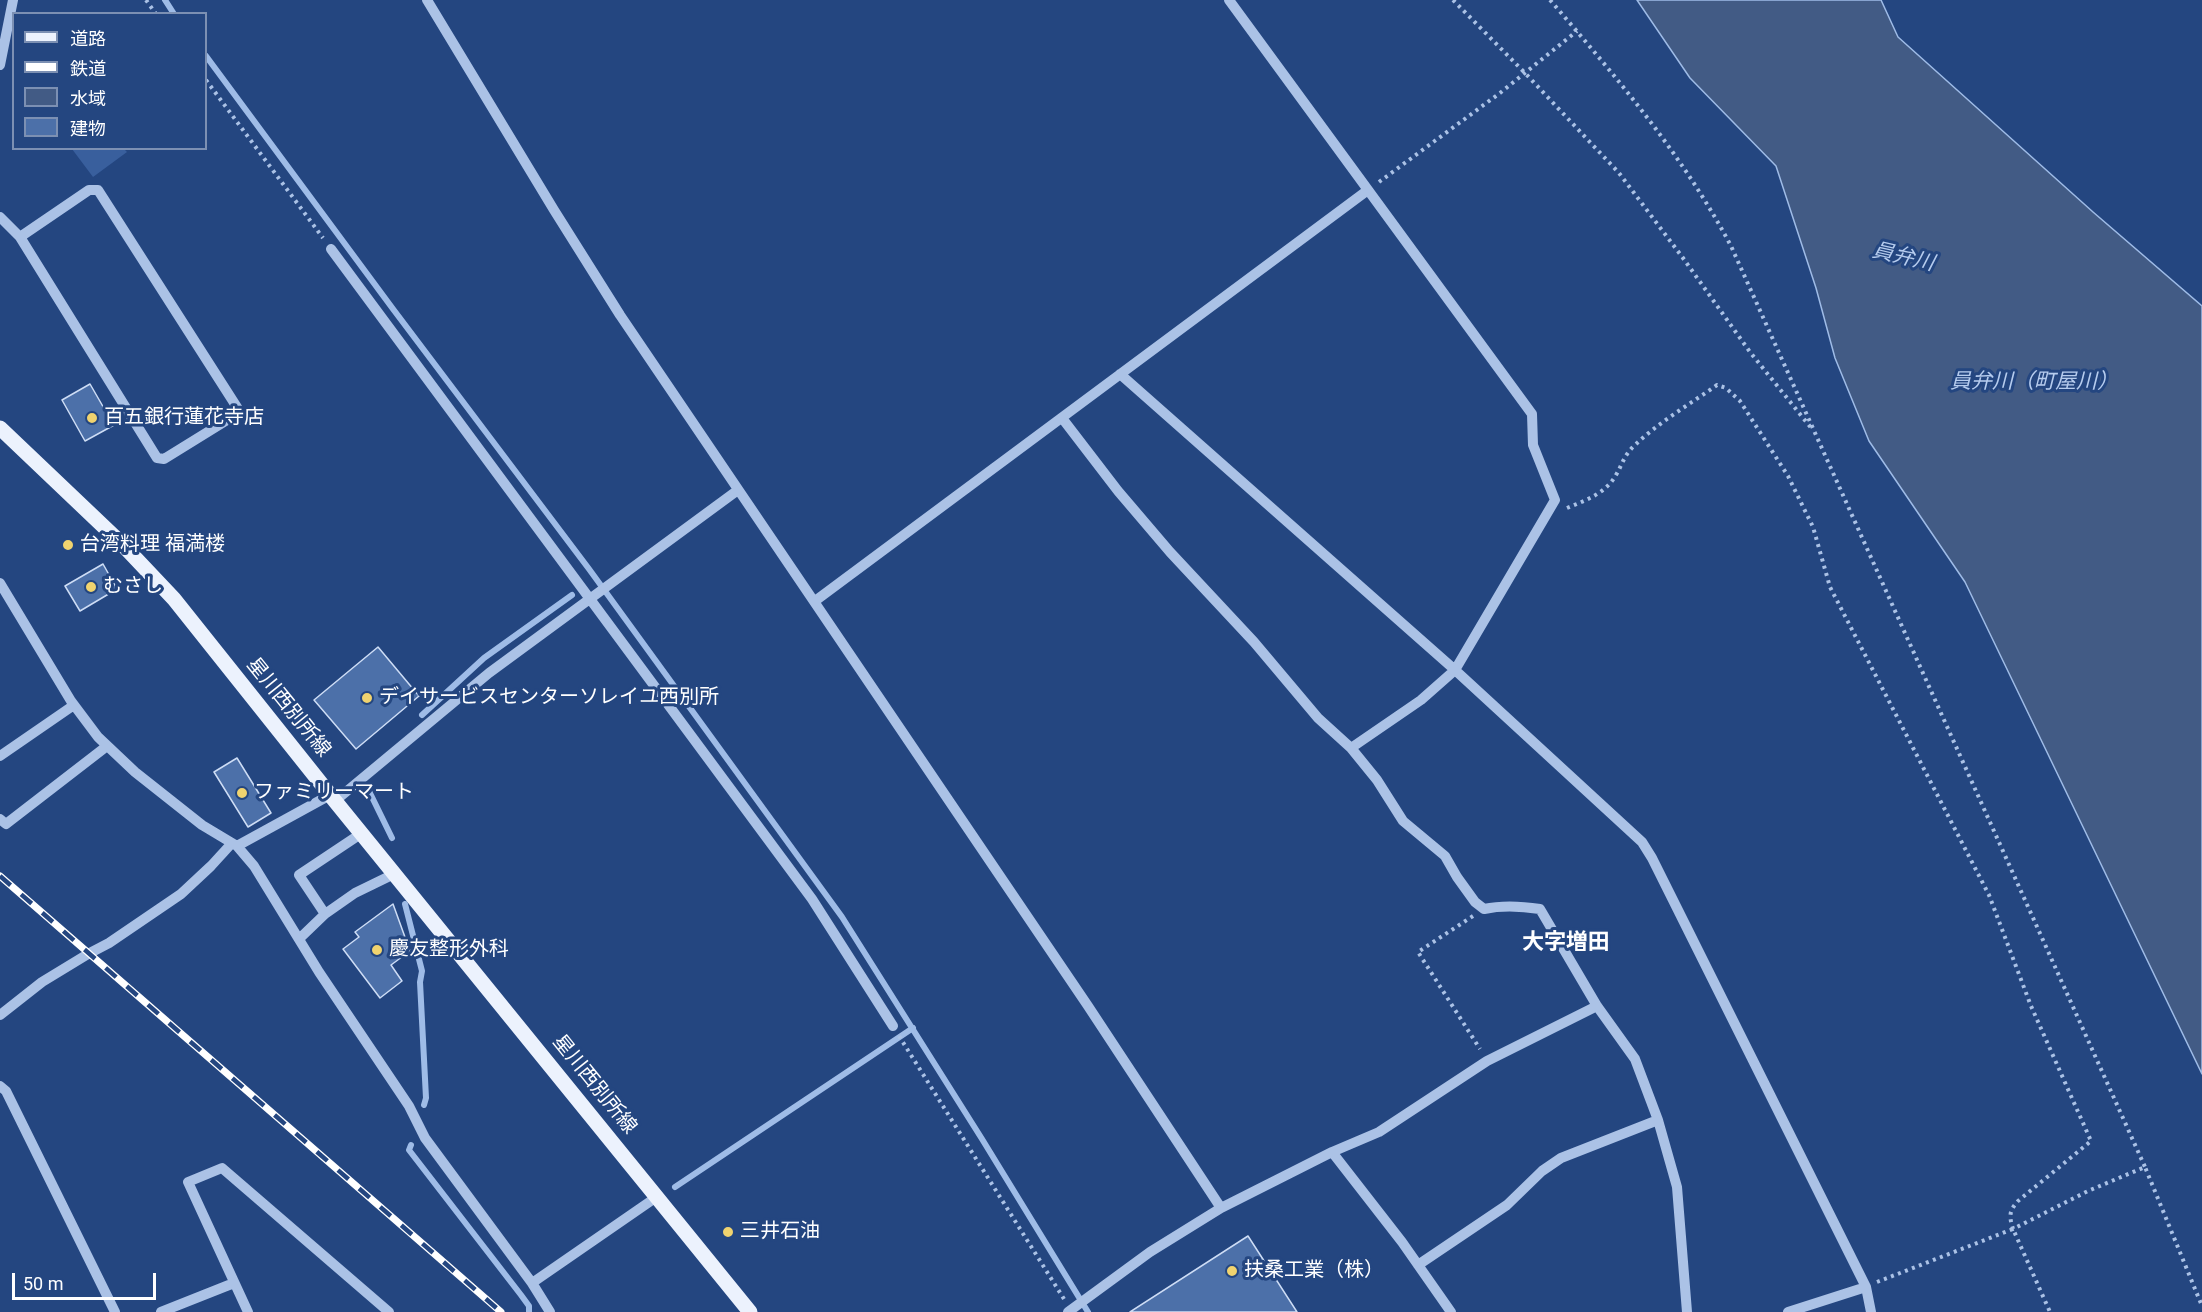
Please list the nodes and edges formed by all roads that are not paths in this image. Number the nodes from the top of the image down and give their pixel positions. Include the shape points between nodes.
1 (13, 0) edge
2 (427, 0) edge
3 (1229, 0) edge
4 (0, 65) edge
5 (1368, 190) junction
6 (0, 217) edge
7 (20, 237) junction
8 (331, 249) road end
9 (1120, 374) junction
10 (1062, 418) junction
11 (0, 428) edge
12 (738, 490) junction
13 (0, 583) edge
14 (592, 598) junction
15 (815, 601) junction
16 (1455, 670) junction
17 (74, 705) junction
18 (107, 746) junction
19 (1351, 748) junction
20 (0, 756) edge
21 (333, 798) junction
22 (0, 819) edge
23 (362, 833) junction
24 (234, 845) junction
25 (394, 874) junction
26 (325, 914) junction
27 (299, 939) junction
28 (1597, 1006) junction
29 (0, 1015) edge
30 (892, 1026) dead end
31 (0, 1086) edge
32 (1658, 1120) junction
33 (1332, 1152) junction
34 (658, 1196) junction
35 (1221, 1208) junction
36 (1418, 1265) junction
37 (532, 1282) junction
38 (234, 1283) junction
39 (1866, 1287) junction
40 (1072, 1309) edge
41 (115, 1312) edge
42 (161, 1312) edge
43 (248, 1312) edge
44 (389, 1312) edge
45 (550, 1312) edge
46 (750, 1312) edge
47 (1451, 1312) edge
48 (1687, 1312) edge
49 (1788, 1312) edge
50 (1871, 1312) edge

1 - 4 street
2 - 12 street via 608,296
3 - 5 street
5 - 9 street
5 - 16 street via 1532,414 1533,445 1555,500
6 - 7 street
7 - 7 street via 89,190 98,190 240,412 164,459 157,458
8 - 14 street
9 - 10 street
9 - 16 street
10 - 15 street
10 - 19 street via 1170,552 1318,718
11 - 21 main road, 星川西別所線 via 174,599
12 - 14 street
12 - 15 street
13 - 17 street
14 - 21 street via 489,673
14 - 30 street via 812,898
15 - 35 street
16 - 19 street via 1421,700
16 - 39 street via 1642,842
17 - 18 street
17 - 20 street
18 - 22 street via 6,824
18 - 24 street via 202,825
19 - 28 street via 1403,821 1445,856 1475,902 1484,909 1540,909
21 - 23 main road, 星川西別所線
21 - 24 street
23 - 25 main road, 星川西別所線
23 - 26 street via 299,875
24 - 27 street via 254,866
24 - 29 street via 181,894 42,982
25 - 26 street via 355,893
25 - 34 main road, 星川西別所線
26 - 27 street
27 - 37 street via 409,1106 425,1138
28 - 32 street via 1635,1059
28 - 33 street via 1487,1061 1378,1132
31 - 41 street via 6,1091
32 - 36 street via 1561,1158 1507,1205
32 - 48 street via 1677,1186
33 - 35 street
33 - 36 street
34 - 37 street
34 - 46 main road, 星川西別所線
35 - 40 street via 1150,1252
36 - 47 street
37 - 45 street
38 - 42 street
38 - 43 street
38 - 44 street via 188,1182 222,1168
39 - 49 street
39 - 50 street

